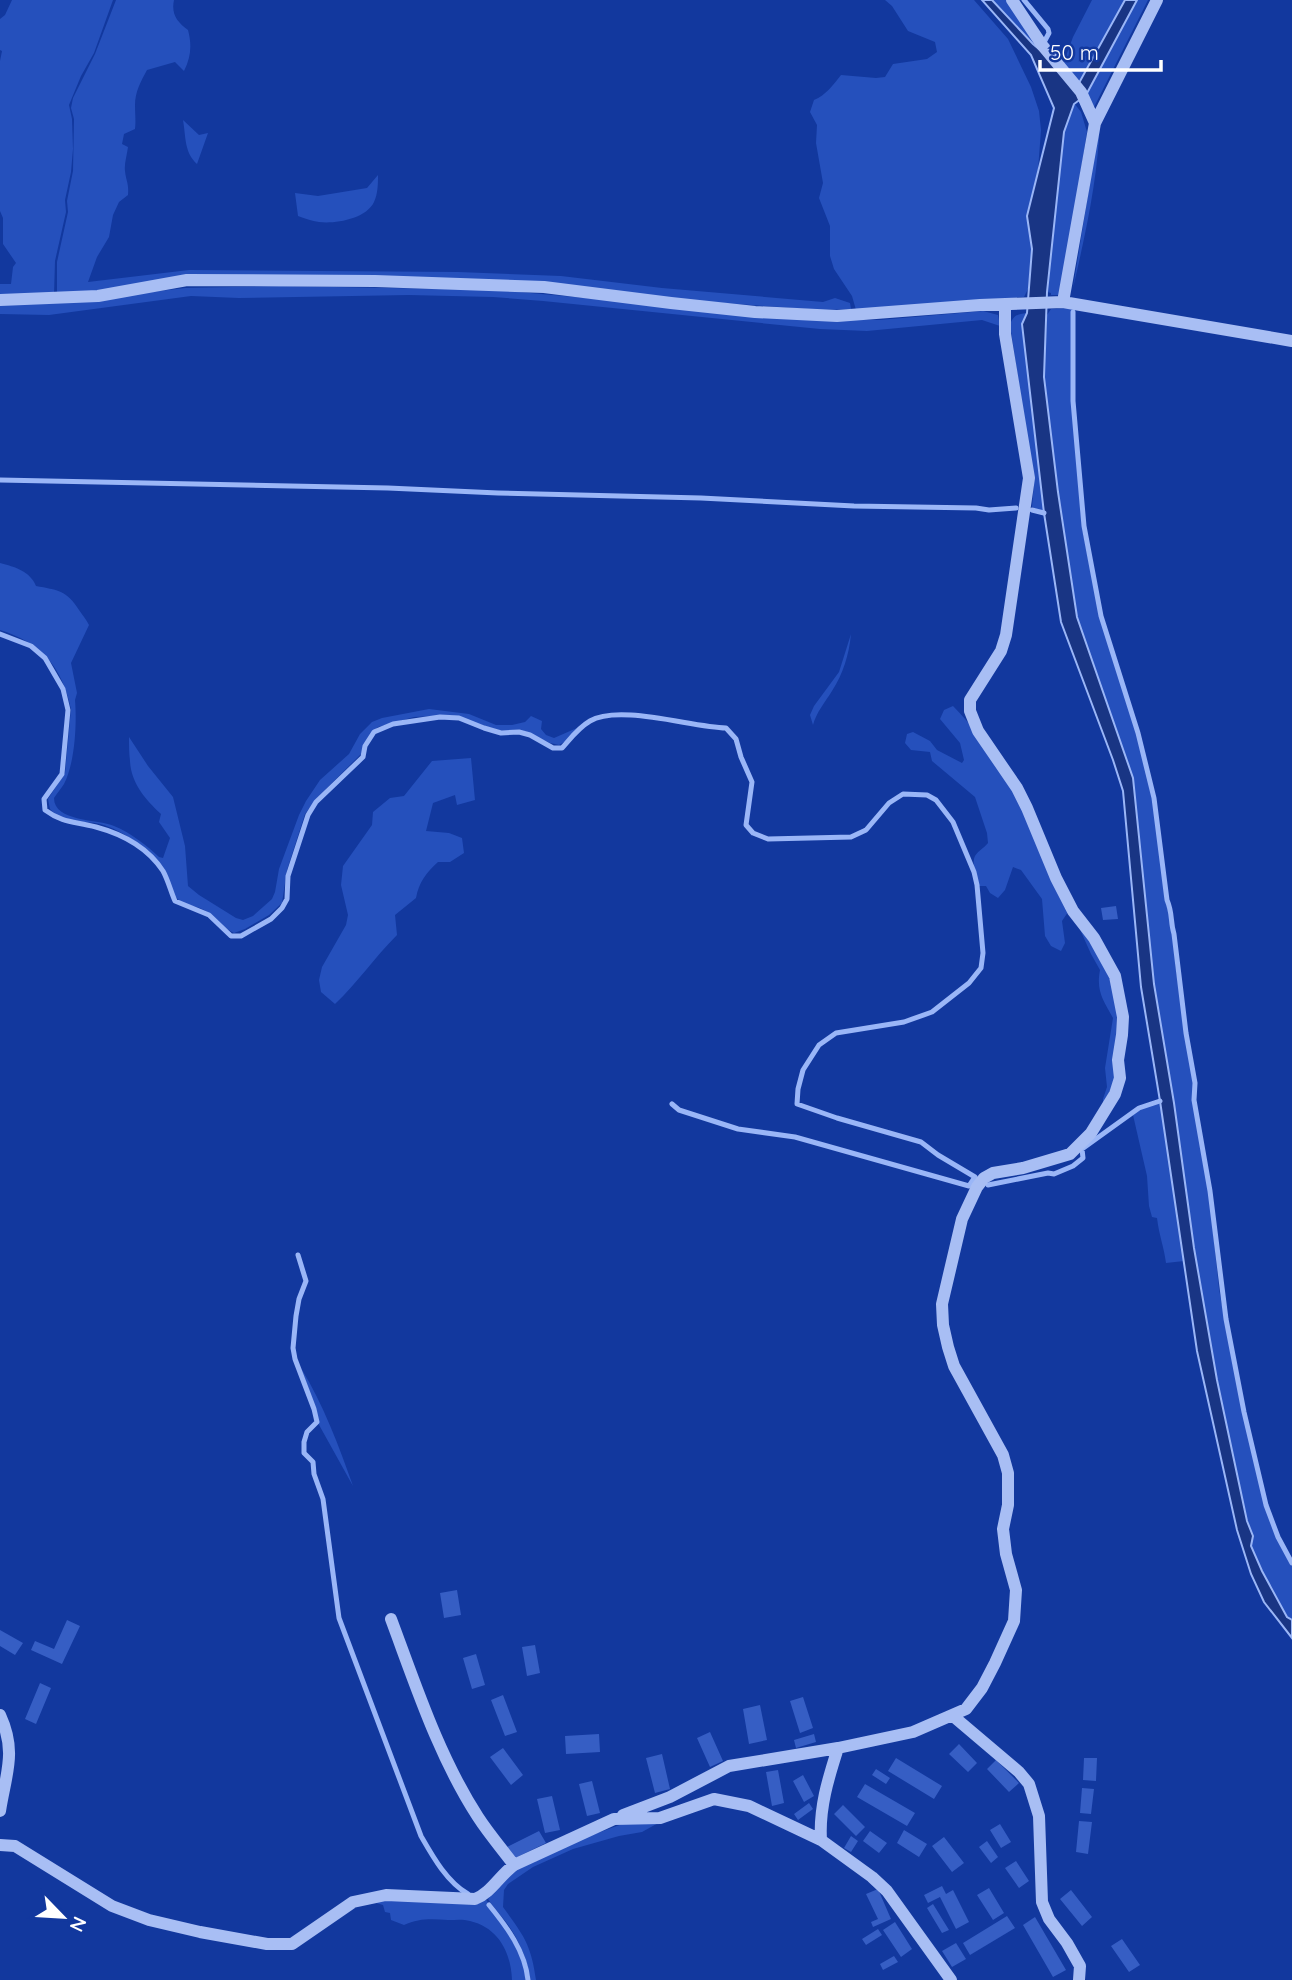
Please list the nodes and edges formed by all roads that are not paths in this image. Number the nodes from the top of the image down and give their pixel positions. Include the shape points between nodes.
1 (1012, 0) edge
2 (1157, 0) edge
3 (1095, 123) junction
4 (0, 300) edge
5 (1061, 303) junction
6 (1004, 304) junction
7 (1292, 341) edge
8 (391, 1619) dead end
9 (0, 1715) edge
10 (953, 1716) junction
11 (838, 1748) junction
12 (0, 1811) edge
13 (614, 1819) junction
14 (0, 1831) edge
15 (821, 1840) junction
16 (0, 1845) edge
17 (15, 1846) junction
18 (514, 1865) junction
19 (951, 1980) edge
20 (1079, 1980) edge

1 - 3 street via 1081,92
2 - 3 street
3 - 5 street
4 - 6 street via 98,296 187,280 544,286 755,312 837,316
5 - 6 street
5 - 7 street
6 - 10 street via 1029,478 1006,635 970,700 970,711 978,731 1017,788 1073,911 1115,976 1123,1026 1120,1078 1091,1133 1070,1154 984,1178 962,1219 942,1304 943,1325 954,1366 1003,1455 1008,1473 1003,1529 1016,1605 1014,1621 982,1688 966,1709
8 - 18 street via 458,1781 479,1819
9 - 12 street via 10,1752
10 - 11 street via 913,1732
10 - 20 street via 1029,1784 1039,1816 1042,1902 1080,1966
11 - 13 street via 729,1766
11 - 15 street via 824,1799
13 - 15 street via 660,1818 715,1798 749,1806
13 - 18 street
14 - 17 street
15 - 19 street via 887,1891
16 - 17 street
17 - 18 street via 112,1906 149,1920 267,1944 292,1944 353,1902 386,1895 475,1899 485,1895

